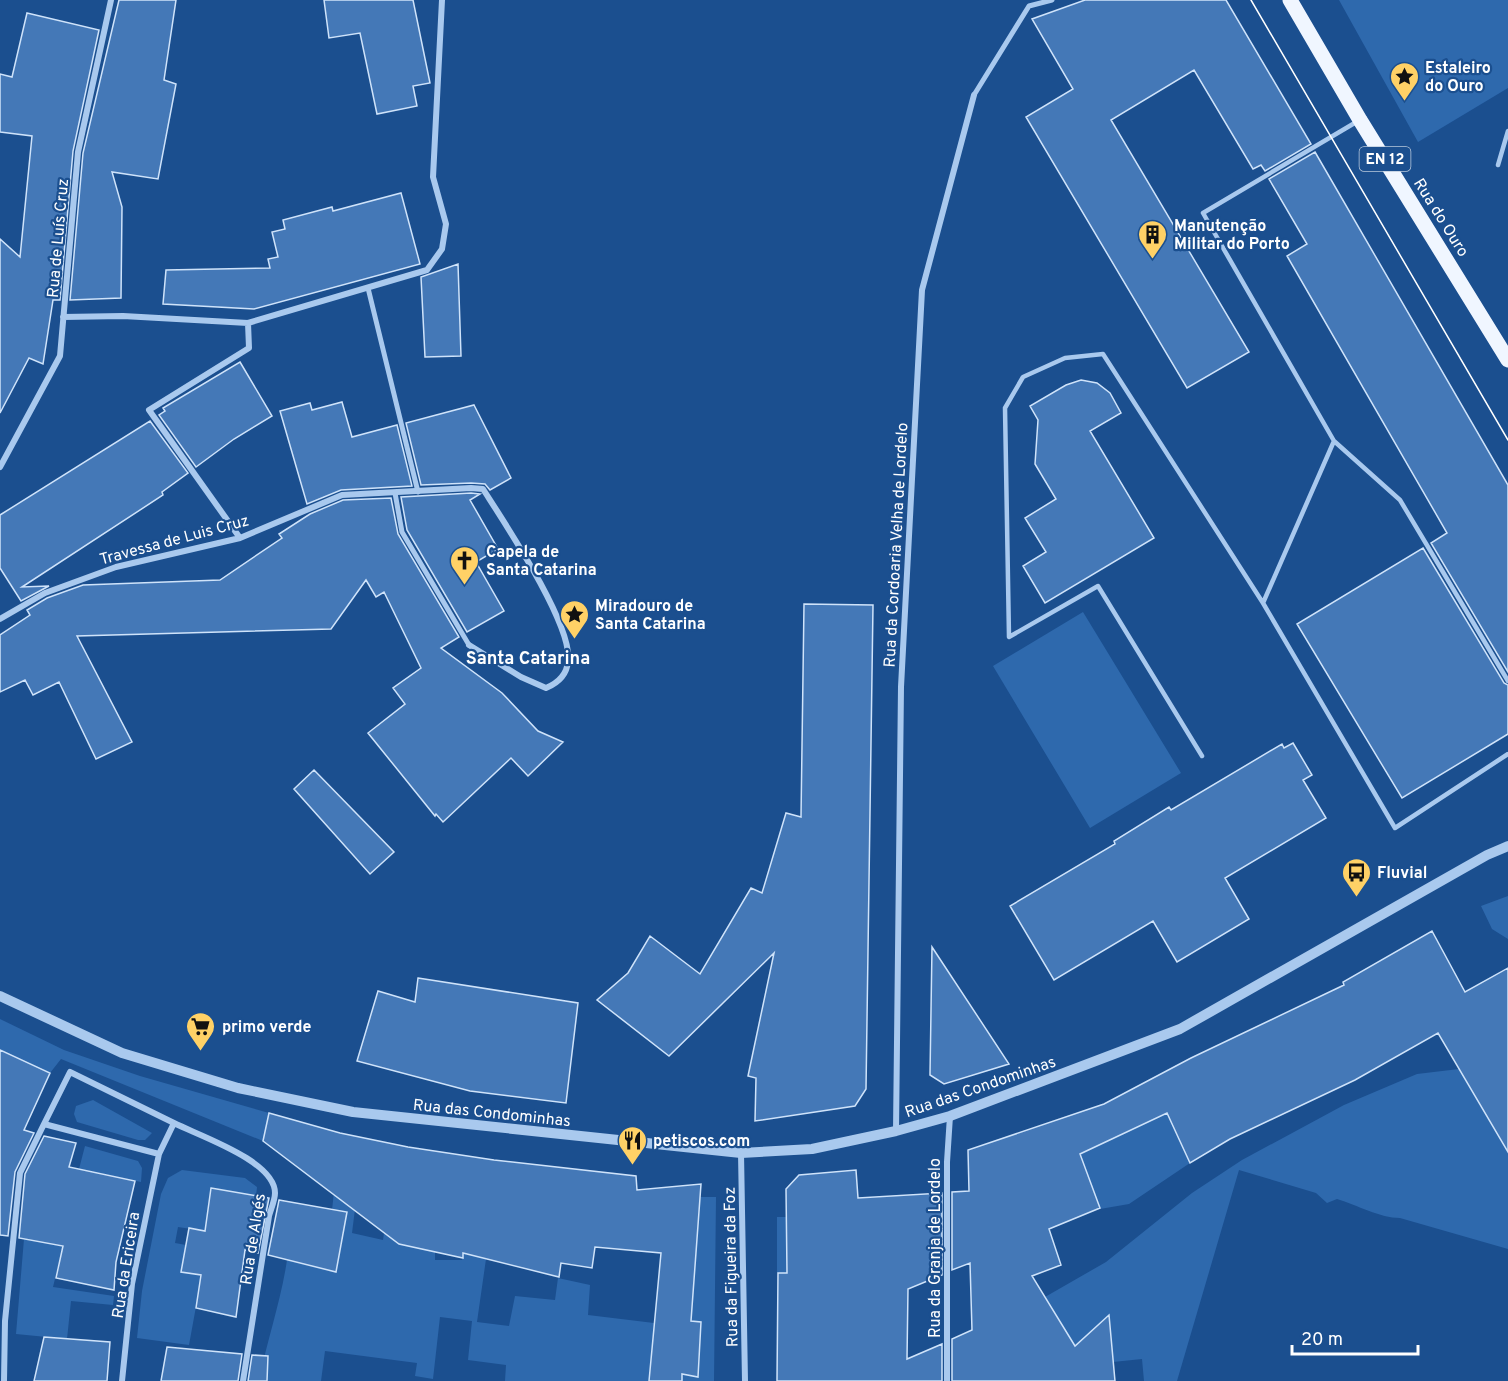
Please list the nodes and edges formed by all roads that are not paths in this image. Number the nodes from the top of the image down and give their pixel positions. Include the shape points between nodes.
1 (111, 0) edge
2 (442, 0) edge
3 (1052, 0) edge
4 (1290, 0) edge
5 (974, 95) joint
6 (1360, 120) junction
7 (1508, 131) edge
8 (1498, 165) dead end
9 (368, 288) junction
10 (63, 317) junction
11 (248, 323) junction
12 (1508, 360) edge
13 (1334, 441) junction
14 (0, 467) edge
15 (418, 492) junction
16 (395, 493) junction
17 (240, 538) junction
18 (1263, 603) junction
19 (0, 619) edge
20 (469, 645) joint
21 (1508, 681) edge
22 (1508, 754) edge
23 (1202, 756) dead end
24 (1508, 846) edge
25 (0, 996) edge
26 (950, 1116) junction
27 (174, 1123) junction
28 (44, 1124) junction
29 (896, 1131) junction
30 (741, 1153) junction
31 (159, 1154) junction
32 (4, 1381) edge
33 (122, 1381) edge
34 (243, 1381) edge
35 (745, 1381) edge
36 (947, 1381) edge

1 - 10 street, Rua de Luís Cruz via 78,152
2 - 9 street via 433,177 447,224 442,249 427,270
3 - 5 street, Rua da Cordoaria Velha de Lordelo via 1029,6
4 - 6 main road, Rua do Ouro / EN 12
5 - 29 street, Rua da Cordoaria Velha de Lordelo via 922,290 901,687
6 - 12 main road, Rua do Ouro / EN 12
6 - 13 lane via 1203,213
7 - 8 lane
9 - 11 street
9 - 15 street
10 - 11 street
10 - 14 street, Rua de Luís Cruz via 60,356
11 - 17 street via 249,348 150,410
13 - 18 lane
13 - 21 lane via 1400,500
15 - 16 street, Travessa de Luis Cruz
15 - 20 street, Travessa de Luis Cruz via 483,489 530,563 561,630 568,662 561,678 546,688
16 - 17 street, Travessa de Luis Cruz via 342,495
16 - 20 street via 402,532
17 - 19 street, Travessa de Luis Cruz via 116,567 45,593
18 - 22 lane via 1395,828
18 - 23 lane via 1103,354 1065,358 1023,377 1005,408 1009,637 1098,586
24 - 26 street, Rua das Condominhas via 1180,1029
25 - 30 street, Rua das Condominhas via 122,1053 238,1088 353,1112
26 - 29 street, Rua das Condominhas
26 - 36 street, Rua da Granja de Lordelo
27 - 28 street, Rua de Algés via 70,1072
27 - 31 street, Rua da Ericeira
27 - 34 street, Rua de Algés via 258,1163 271,1178 275,1193
28 - 31 street
28 - 32 street via 20,1173
29 - 30 street, Rua das Condominhas via 812,1149
30 - 35 street, Rua da Figueira da Foz
31 - 33 street, Rua da Ericeira via 132,1284

